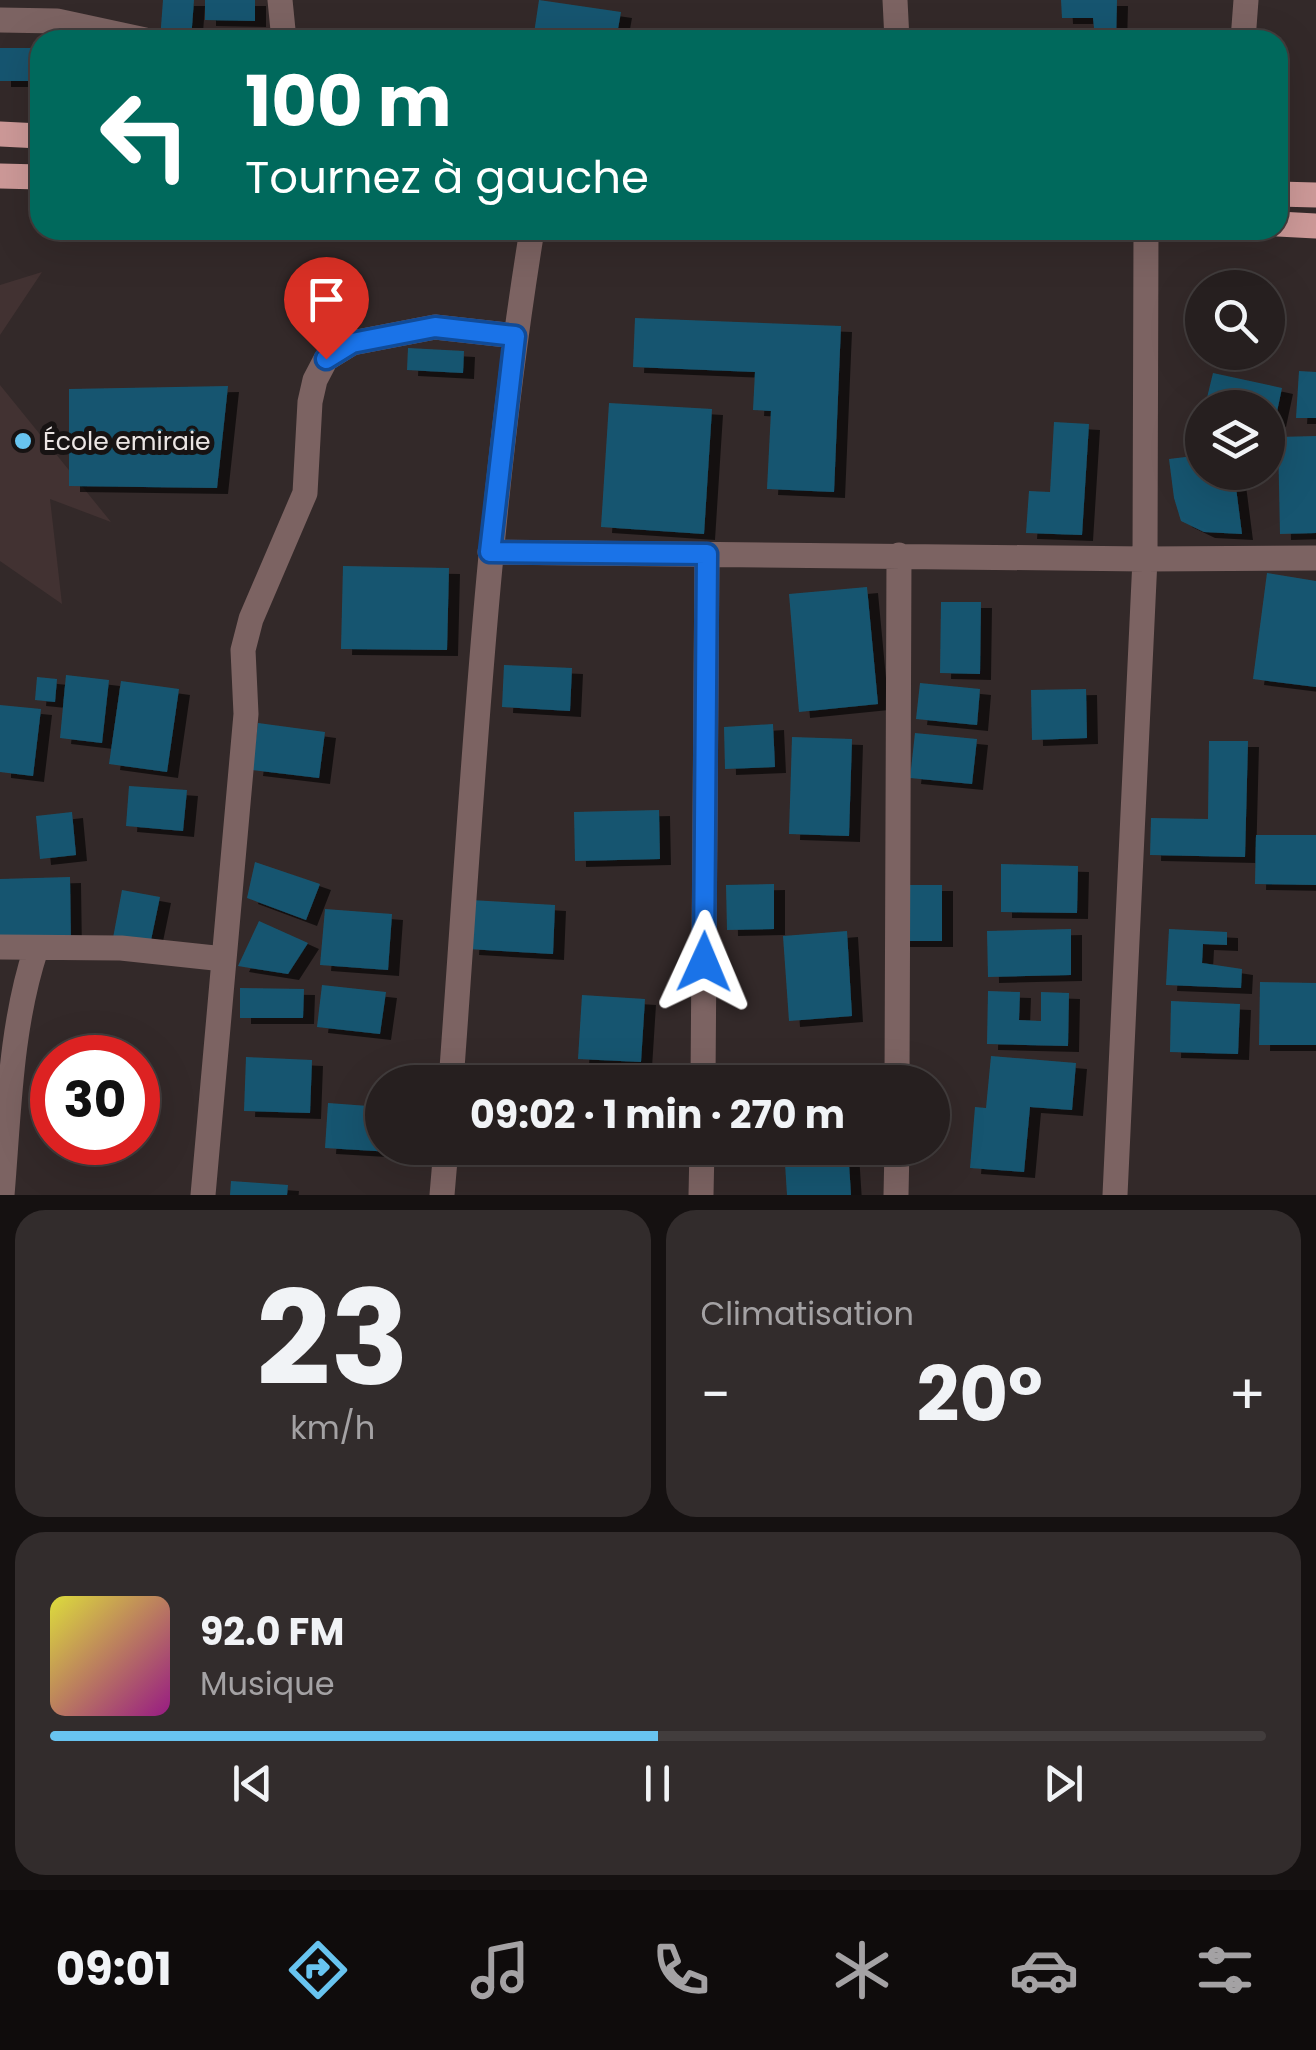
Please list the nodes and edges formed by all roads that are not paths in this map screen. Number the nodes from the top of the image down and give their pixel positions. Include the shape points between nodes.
1 (280, 0) edge
2 (895, 0) edge
3 (1246, 0) edge
4 (0, 20) edge
5 (96, 30) edge
6 (283, 30) edge
7 (896, 30) edge
8 (1243, 30) edge
9 (0, 134) edge
10 (30, 136) edge
11 (0, 176) edge
12 (30, 178) edge
13 (1288, 195) edge
14 (1316, 196) edge
15 (1288, 225) edge
16 (1316, 226) edge
17 (530, 240) edge
18 (1146, 240) edge
19 (515, 336) junction
20 (490, 552) junction
21 (707, 554) junction
22 (899, 555) junction
23 (1316, 558) edge
24 (1146, 559) junction
25 (0, 947) edge
26 (36, 949) junction
27 (224, 959) junction
28 (452, 1065) edge
29 (702, 1065) edge
30 (897, 1065) edge
31 (445, 1165) edge
32 (702, 1165) edge
33 (896, 1165) edge
34 (2, 1195) edge
35 (203, 1195) edge
36 (442, 1195) edge
37 (701, 1195) edge
38 (896, 1195) edge
39 (1114, 1195) edge

1 - 6 street
2 - 7 street
3 - 8 street
4 - 5 street
9 - 10 main road
11 - 12 main road
13 - 14 main road
15 - 16 main road
17 - 19 street
18 - 24 street
19 - 20 street
19 - 27 street via 435,327 352,343 326,359 315,380 306,493 243,650 246,714
20 - 21 street
20 - 28 street
21 - 22 street
21 - 29 street
22 - 24 street
22 - 30 street
23 - 24 street
24 - 39 street
25 - 26 street
26 - 27 street via 121,948
26 - 34 street via 14,1049
27 - 35 street
31 - 36 street
32 - 37 street
33 - 38 street

